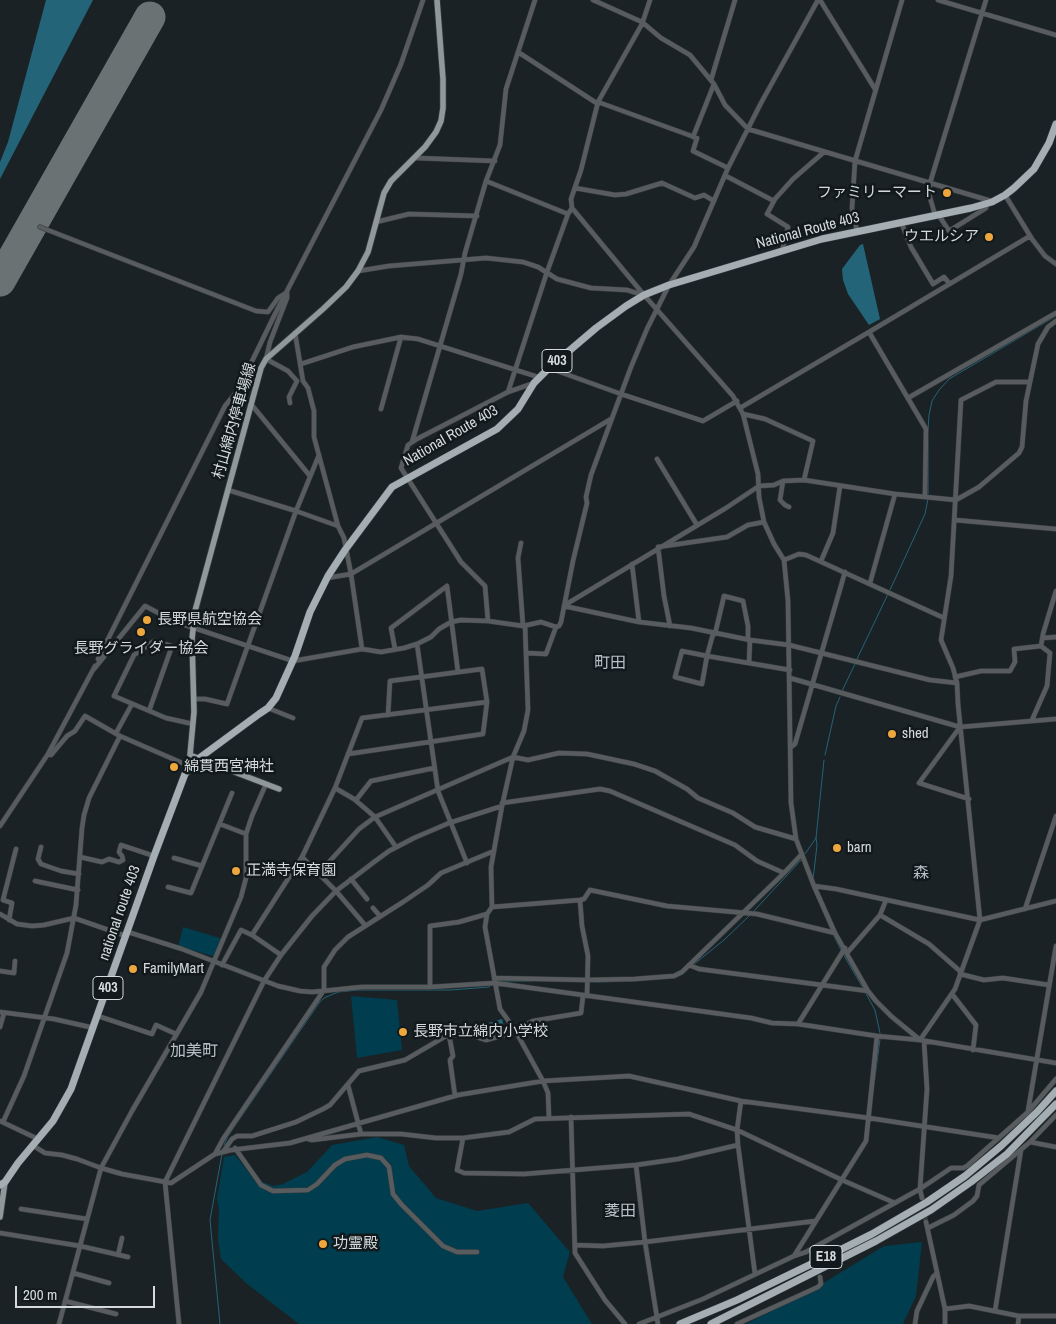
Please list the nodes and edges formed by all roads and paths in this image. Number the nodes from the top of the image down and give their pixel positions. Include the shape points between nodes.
1 (423, 0) edge
2 (437, 0) edge
3 (535, 0) edge
4 (593, 0) edge
5 (650, 0) edge
6 (735, 0) edge
7 (819, 0) edge
8 (902, 0) edge
9 (940, 0) edge
10 (986, 0) edge
11 (982, 13) junction
12 (642, 22) junction
13 (1056, 35) edge
14 (518, 52) junction
15 (712, 82) junction
16 (875, 89) junction
17 (598, 103) junction
18 (1056, 124) edge
19 (748, 129) junction
20 (1054, 134) edge
21 (693, 137) junction
22 (824, 152) junction
23 (416, 158) junction
24 (494, 161) junction
25 (855, 161) junction
26 (728, 168) junction
27 (726, 176) junction
28 (486, 181) junction
29 (930, 182) junction
30 (575, 188) junction
31 (1005, 195) junction
32 (714, 201) junction
33 (774, 201) junction
34 (989, 203) junction
35 (572, 208) junction
36 (568, 214) junction
37 (936, 214) junction
38 (477, 216) junction
39 (376, 222) junction
40 (901, 222) junction
41 (40, 226) dead end
42 (857, 231) junction
43 (1030, 236) junction
44 (782, 251) junction
45 (464, 260) junction
46 (1056, 264) edge
47 (358, 271) junction
48 (547, 272) junction
49 (949, 284) junction
50 (669, 285) junction
51 (287, 292) junction
52 (644, 295) junction
53 (657, 309) junction
54 (1056, 313) edge
55 (1056, 321) edge
56 (295, 332) junction
57 (869, 332) junction
58 (402, 337) junction
59 (440, 347) junction
60 (266, 359) junction
61 (301, 364) junction
62 (549, 368) junction
63 (516, 370) junction
64 (536, 380) junction
65 (1030, 382) junction
66 (508, 392) junction
67 (621, 394) junction
68 (908, 398) junction
69 (737, 401) junction
70 (290, 403) dead end
71 (251, 404) junction
72 (740, 408) junction
73 (381, 409) dead end
74 (743, 414) junction
75 (611, 419) junction
76 (412, 442) junction
77 (319, 454) junction
78 (657, 459) dead end
79 (310, 476) junction
80 (407, 478) junction
81 (804, 480) junction
82 (783, 481) junction
83 (759, 486) junction
84 (840, 486) junction
85 (228, 490) junction
86 (895, 494) junction
87 (925, 496) junction
88 (956, 500) junction
89 (789, 507) dead end
90 (296, 511) junction
91 (955, 520) junction
92 (764, 522) junction
93 (436, 524) junction
94 (697, 525) junction
95 (338, 526) junction
96 (1056, 530) edge
97 (521, 543) dead end
98 (658, 547) junction
99 (345, 550) junction
100 (784, 560) junction
101 (821, 561) junction
102 (632, 564) junction
103 (845, 572) junction
104 (351, 574) junction
105 (327, 578) junction
106 (870, 583) junction
107 (1056, 591) edge
108 (564, 605) junction
109 (944, 618) junction
110 (488, 621) junction
111 (452, 622) junction
112 (639, 622) junction
113 (524, 625) junction
114 (556, 626) junction
115 (670, 626) junction
116 (192, 627) junction
117 (714, 634) junction
118 (1056, 637) edge
119 (1043, 638) junction
120 (749, 640) junction
121 (417, 644) junction
122 (789, 645) junction
123 (172, 646) junction
124 (248, 646) junction
125 (1041, 646) junction
126 (362, 649) junction
127 (395, 649) junction
128 (192, 652) junction
129 (526, 653) junction
130 (821, 653) junction
131 (706, 656) junction
132 (293, 661) junction
133 (749, 663) junction
134 (94, 669) junction
135 (790, 670) junction
136 (458, 672) junction
137 (955, 676) junction
138 (421, 678) junction
139 (790, 678) junction
140 (957, 683) junction
141 (812, 685) junction
142 (194, 699) junction
143 (487, 702) junction
144 (132, 704) junction
145 (268, 708) junction
146 (426, 710) junction
147 (148, 711) junction
148 (388, 715) junction
149 (293, 718) dead end
150 (1056, 718) edge
151 (1032, 720) junction
152 (193, 724) junction
153 (960, 727) junction
154 (118, 734) junction
155 (431, 742) junction
156 (791, 746) junction
157 (48, 754) junction
158 (348, 754) junction
159 (190, 755) junction
160 (513, 757) junction
161 (198, 759) junction
162 (187, 765) junction
163 (434, 768) junction
164 (185, 774) junction
165 (266, 784) junction
166 (335, 788) junction
167 (279, 789) dead end
168 (438, 791) junction
169 (232, 793) dead end
170 (969, 798) junction
171 (356, 800) junction
172 (502, 804) junction
173 (1056, 816) edge
174 (376, 817) junction
175 (449, 823) junction
176 (220, 824) junction
177 (0, 826) edge
178 (246, 834) junction
179 (796, 839) junction
180 (41, 847) dead end
181 (396, 847) junction
182 (16, 849) dead end
183 (494, 851) junction
184 (802, 854) junction
185 (154, 856) junction
186 (302, 857) junction
187 (80, 858) junction
188 (174, 858) dead end
189 (466, 864) junction
190 (202, 866) junction
191 (319, 873) junction
192 (784, 873) junction
193 (79, 874) junction
194 (350, 879) junction
195 (35, 881) dead end
196 (814, 886) junction
197 (168, 887) dead end
198 (78, 890) junction
199 (336, 891) junction
200 (367, 899) dead end
201 (580, 900) junction
202 (886, 900) junction
203 (1056, 901) edge
204 (492, 907) junction
205 (373, 908) dead end
206 (1025, 909) junction
207 (743, 912) junction
208 (0, 914) edge
209 (487, 914) junction
210 (880, 915) junction
211 (380, 916) junction
212 (74, 918) junction
213 (9, 920) junction
214 (980, 920) junction
215 (365, 925) junction
216 (835, 933) junction
217 (127, 934) junction
218 (252, 936) junction
219 (1056, 946) edge
220 (846, 951) junction
221 (281, 955) junction
222 (15, 961) dead end
223 (218, 964) junction
224 (689, 965) junction
225 (0, 971) edge
226 (961, 973) junction
227 (494, 980) junction
228 (587, 980) junction
229 (264, 981) junction
230 (821, 985) junction
231 (1049, 985) junction
232 (430, 987) junction
233 (324, 990) junction
234 (868, 991) junction
235 (952, 994) junction
236 (585, 996) junction
237 (2, 1013) edge
238 (98, 1016) junction
239 (45, 1018) junction
240 (798, 1024) junction
241 (0, 1026) edge
242 (94, 1028) junction
243 (515, 1030) junction
244 (176, 1034) junction
245 (449, 1035) junction
246 (877, 1036) junction
247 (922, 1040) junction
248 (973, 1050) junction
249 (1036, 1059) junction
250 (1056, 1062) edge
251 (1056, 1079) edge
252 (543, 1082) junction
253 (348, 1085) junction
254 (1056, 1091) edge
255 (455, 1096) junction
256 (741, 1101) junction
257 (1056, 1104) edge
258 (1028, 1112) junction
259 (1056, 1115) edge
260 (571, 1117) junction
261 (549, 1118) junction
262 (869, 1118) junction
263 (1, 1122) edge
264 (358, 1124) junction
265 (926, 1126) junction
266 (737, 1130) junction
267 (361, 1134) junction
268 (307, 1138) junction
269 (463, 1138) junction
270 (999, 1138) junction
271 (38, 1139) junction
272 (1030, 1142) junction
273 (32, 1145) junction
274 (738, 1145) junction
275 (1056, 1147) edge
276 (235, 1148) junction
277 (1021, 1150) junction
278 (223, 1152) junction
279 (215, 1154) junction
280 (636, 1165) junction
281 (101, 1168) junction
282 (573, 1169) junction
283 (842, 1180) junction
284 (165, 1182) junction
285 (2, 1183) edge
286 (920, 1189) junction
287 (922, 1198) tunnel mouth
288 (895, 1203) junction
289 (21, 1209) dead end
290 (0, 1217) edge
291 (87, 1219) junction
292 (815, 1221) junction
293 (748, 1229) junction
294 (0, 1232) edge
295 (122, 1238) dead end
296 (645, 1242) junction
297 (575, 1245) junction
298 (80, 1246) junction
299 (477, 1252) dead end
300 (118, 1255) junction
301 (794, 1256) junction
302 (128, 1257) dead end
303 (937, 1273) junction
304 (73, 1274) junction
305 (755, 1274) junction
306 (820, 1277) dead end
307 (109, 1283) dead end
308 (65, 1301) junction
309 (944, 1309) junction
310 (995, 1311) junction
311 (116, 1314) dead end
312 (1019, 1316) junction
313 (1056, 1316) edge
314 (656, 1318) junction
315 (59, 1324) edge
316 (179, 1324) edge
317 (625, 1324) edge
318 (639, 1324) edge
319 (658, 1324) edge
320 (680, 1324) edge
321 (711, 1324) edge
322 (736, 1324) edge
323 (916, 1324) edge
324 (945, 1324) edge
325 (1018, 1324) edge

1 - 51 street via 382,110
2 - 23 main road, 村山綿内停車場線 via 443,108 436,132
3 - 14 street
4 - 12 street
5 - 12 street
6 - 15 street
7 - 16 street
7 - 19 street
8 - 16 street
9 - 11 street
10 - 11 street
11 - 13 street
11 - 29 street
12 - 15 street via 690,55
12 - 17 street
14 - 17 street
14 - 24 street via 506,89 500,145
15 - 19 street via 725,105
15 - 21 street
16 - 25 street
17 - 21 street
17 - 30 street
18 - 20 highway, National Route 403 / 403
19 - 22 street
19 - 26 street
20 - 31 highway, National Route 403 / 403 via 1034,169
21 - 26 street via 697,138 692,152
22 - 25 street
22 - 33 street via 792,179
23 - 24 street
23 - 39 main road, 村山綿内停車場線 via 384,193
24 - 28 street
25 - 29 street
25 - 42 street via 852,208
26 - 27 street
27 - 32 street
27 - 33 street
28 - 36 street
28 - 38 street
29 - 34 street
29 - 37 street
30 - 32 street via 615,195 662,183 695,198 704,195
30 - 35 street
31 - 34 highway, National Route 403 / 403
31 - 43 street
32 - 50 street via 694,247
33 - 44 street via 767,214 788,227
34 - 37 highway, National Route 403 / 403
34 - 37 street via 949,231
35 - 36 street
35 - 52 street
36 - 48 street
37 - 40 highway, National Route 403 / 403
38 - 39 street via 409,214
38 - 45 street
39 - 47 main road, 村山綿内停車場線 via 368,252
40 - 42 highway, National Route 403 / 403
40 - 49 street via 933,284 944,277
41 - 51 street via 256,310 268,312
42 - 44 highway, National Route 403 / 403
43 - 46 street via 1045,256
43 - 49 street
44 - 50 highway, National Route 403 / 403
45 - 47 street
45 - 48 street via 486,258 523,262
45 - 59 street
47 - 56 main road, 村山綿内停車場線 via 324,309
48 - 52 street via 557,279 591,288 627,290
48 - 63 street
49 - 57 street
50 - 52 highway, National Route 403 / 403
50 - 53 street
51 - 60 street
51 - 134 street via 238,390 225,406
52 - 53 street
52 - 62 highway, National Route 403 / 403 via 596,328
53 - 67 street
53 - 69 street
54 - 68 street
55 - 65 street via 1048,327 1038,344
56 - 60 main road, 村山綿内停車場線
56 - 61 street
57 - 68 street
57 - 72 street
58 - 59 street
58 - 61 street via 352,347
58 - 73 street
59 - 63 street
59 - 76 street
60 - 70 street via 288,370 297,381 289,396
60 - 71 main road, 村山綿内停車場線
61 - 77 street via 303,381 314,411 314,437
62 - 64 highway, National Route 403 / 403
62 - 67 street
63 - 64 street
63 - 66 street
64 - 66 street
64 - 80 highway, National Route 403 / 403 via 518,409 497,428
65 - 88 street via 1019,453 979,487
65 - 88 street via 996,382 962,400
66 - 76 street
67 - 69 street via 703,422
67 - 75 street
68 - 87 street via 926,429
69 - 72 street
71 - 79 street
71 - 85 main road, 村山綿内停車場線
72 - 74 street
74 - 81 street via 765,418 814,441
74 - 83 street
75 - 93 street
75 - 108 street via 587,489
76 - 80 street via 408,445 401,468
77 - 79 street
77 - 95 street
78 - 94 street
79 - 90 street
80 - 93 street
80 - 99 highway, National Route 403 / 403 via 392,487
81 - 82 street
81 - 84 street
82 - 83 street
82 - 89 street via 780,500
83 - 92 street
83 - 94 street
84 - 86 street
84 - 101 street via 833,533
85 - 90 street
85 - 116 main road, 村山綿内停車場線
86 - 87 street
86 - 106 street
87 - 88 street
88 - 91 street
90 - 95 street
90 - 124 street
91 - 96 street
91 - 109 street
92 - 98 street via 748,525 727,537
92 - 100 street
93 - 104 street
93 - 110 street via 467,569 485,586
94 - 98 street
95 - 99 street
97 - 113 street via 518,558
98 - 102 street
98 - 115 street
99 - 104 street
99 - 105 highway, National Route 403 / 403
100 - 101 street via 802,554
100 - 122 street
101 - 103 street
102 - 108 street
102 - 112 street
103 - 106 street
103 - 130 street
104 - 105 street
104 - 126 street
105 - 132 highway, National Route 403 / 403 via 310,612
106 - 109 street
107 - 119 street
108 - 112 street
108 - 114 street via 561,622
109 - 137 street via 941,640
110 - 111 street
110 - 113 street
111 - 121 street
111 - 127 street via 447,586 391,628
111 - 136 street
112 - 115 street
113 - 114 street via 541,622
113 - 129 street
114 - 129 street via 546,654
115 - 117 street
116 - 124 street
116 - 128 main road, 村山綿内停車場線
116 - 134 street via 145,606
117 - 120 street
117 - 120 street via 724,596 743,601
117 - 131 street
118 - 119 street
119 - 125 street
120 - 122 street
120 - 133 street
121 - 127 street
121 - 138 street
122 - 130 street
122 - 135 street
123 - 128 street
123 - 144 street via 154,641 134,655 114,696
123 - 147 street
124 - 132 street
124 - 142 street via 227,704
125 - 137 street via 1014,649 1010,671 981,671
125 - 151 street via 1050,653 1047,686
126 - 127 street via 381,652
126 - 132 street
128 - 142 main road, 村山綿内停車場線
129 - 160 street via 527,721
130 - 140 street via 930,680
130 - 141 street
131 - 131 street via 702,684 676,676 682,651
131 - 133 street
132 - 145 highway, National Route 403 / 403
133 - 135 street
134 - 157 street
135 - 139 street
136 - 138 street
136 - 143 street via 482,670
137 - 140 street
138 - 146 street
138 - 148 street via 390,682
139 - 141 street
139 - 156 street
140 - 153 street
141 - 153 street
141 - 156 street via 795,744
142 - 152 main road, 村山綿内停車場線
143 - 146 street
143 - 155 street via 483,734
144 - 147 street
144 - 154 street
145 - 149 street
145 - 161 highway, National Route 403 / 403
146 - 148 street
146 - 155 street
147 - 152 street
148 - 158 street via 362,718
150 - 151 street
151 - 153 street
152 - 159 main road, 村山綿内停車場線
153 - 170 street
153 - 170 street via 919,783
154 - 157 street via 85,716 51,755
154 - 162 street
154 - 187 street via 89,798
155 - 158 street
155 - 163 street
156 - 179 street via 791,803
157 - 177 street
158 - 166 street
159 - 161 main road
159 - 162 street
160 - 168 street
160 - 172 street
160 - 179 street via 528,760 571,752 634,764 655,771 698,798 734,813 755,827
161 - 164 highway, National Route 403 / 403
161 - 165 main road
162 - 164 street
163 - 168 street
163 - 171 street via 371,781
164 - 185 highway, national route 403 / 403
165 - 167 main road
165 - 178 street
166 - 171 street
166 - 186 street
168 - 174 street
168 - 175 street
169 - 176 street
170 - 214 street
171 - 174 street
172 - 175 street
172 - 183 street
172 - 192 street via 610,791 735,845 757,861
173 - 206 street
174 - 181 street
174 - 191 street via 359,828
175 - 181 street
175 - 189 street
176 - 178 street
176 - 190 street
178 - 223 street via 246,878
179 - 184 street
180 - 193 street via 38,859 41,864
181 - 194 street
182 - 213 street via 3,900 12,903
183 - 189 street
183 - 204 street
184 - 192 street
184 - 196 street
185 - 187 street via 121,845 119,852 123,860 119,862
185 - 217 highway, national route 403 / 403
186 - 191 street
186 - 218 street
187 - 193 street
188 - 190 street
189 - 211 street via 441,873
190 - 197 street via 191,893
191 - 199 street
192 - 207 street
193 - 198 street
194 - 199 street
194 - 200 street
195 - 198 street
196 - 202 street
196 - 216 street
198 - 212 street
199 - 215 street
199 - 221 street
201 - 204 street
201 - 207 street via 584,900 590,890 667,906
201 - 228 street via 588,956
202 - 210 street
202 - 214 street
203 - 206 street
204 - 209 street
205 - 211 street
206 - 214 street
207 - 216 street
207 - 224 street
208 - 213 street
209 - 227 street via 485,927
209 - 232 street via 430,926
210 - 220 street
210 - 226 street via 929,944
211 - 215 street
212 - 213 street via 44,926 17,924
212 - 217 street
212 - 239 street via 72,936
214 - 226 street
215 - 233 street via 348,936 328,959 324,967
216 - 220 street
217 - 223 street via 182,949
217 - 238 highway, national route 403 / 403
218 - 221 street
218 - 223 street via 241,930
219 - 231 street
220 - 230 street
220 - 234 street
221 - 229 street
222 - 225 street via 14,973
223 - 229 street
223 - 244 street
224 - 228 street via 674,976
224 - 230 street via 698,969
226 - 231 street via 984,980 1003,978
226 - 235 street
227 - 228 street
227 - 232 street
227 - 236 street
227 - 243 street via 500,1009
228 - 236 street
229 - 233 street via 300,991
229 - 284 street
230 - 234 street
230 - 240 street
231 - 249 street
232 - 233 street
233 - 279 street
234 - 247 street via 891,1016
235 - 247 street
235 - 248 street via 976,1025
236 - 240 street
236 - 243 street via 581,1013 533,1021
237 - 239 street
237 - 241 street
238 - 242 highway, national route 403 / 403
238 - 244 street via 152,1034 156,1025
239 - 242 street
239 - 263 street via 24,1076
240 - 246 street
242 - 271 highway, national route 403 / 403 via 63,1106
243 - 245 street via 486,1040 466,1034
243 - 252 street
244 - 281 street
245 - 253 street via 405,1060 359,1071
245 - 255 street
246 - 247 street
246 - 262 street
247 - 248 street
247 - 265 street via 927,1089
248 - 249 street
249 - 250 street
249 - 258 street
251 - 258 street
252 - 255 street
252 - 256 street via 629,1076
252 - 261 street via 548,1093
253 - 264 street
253 - 278 street via 323,1109 296,1122 252,1136 237,1136
254 - 320 highway, E18 via 1013,1135 965,1176 927,1202 872,1234 775,1282
255 - 264 street
256 - 262 street
256 - 266 street
257 - 321 highway, E18 via 1006,1154 931,1210
258 - 270 street
259 - 272 street
260 - 261 street
260 - 266 street via 690,1114
260 - 282 street
261 - 269 street via 534,1119 509,1132
262 - 265 street
262 - 283 street via 866,1141
263 - 271 street
264 - 267 street
264 - 268 street
265 - 270 street
265 - 286 street
266 - 274 street
266 - 283 street
267 - 268 street
267 - 269 street
268 - 276 street via 290,1143
269 - 282 street via 459,1172 524,1174
270 - 286 street via 967,1166 951,1168
271 - 273 highway, national route 403 / 403
272 - 275 street
272 - 277 street
273 - 281 street via 45,1153
273 - 285 highway, national route 403 / 403
274 - 280 street
274 - 293 street
276 - 278 street
276 - 299 street via 261,1185 273,1191 308,1190 345,1159 366,1155 381,1158 389,1167 394,1194 400,1204 443,1246 457,1252
277 - 303 street via 979,1185 973,1201 954,1215 927,1225
277 - 310 street
278 - 279 street
279 - 284 street via 171,1182
280 - 282 street
280 - 296 street
281 - 284 street
281 - 291 street
282 - 297 street
283 - 288 street
283 - 292 street
284 - 316 street
285 - 290 main road
286 - 287 street
286 - 288 street
288 - 301 street via 811,1252
289 - 291 street
291 - 298 street
292 - 293 street
292 - 301 street
293 - 296 street
293 - 305 street
294 - 298 street
295 - 300 street
296 - 297 street
296 - 314 street
297 - 317 street via 574,1253
298 - 300 street
298 - 304 street
300 - 302 street
301 - 305 street
303 - 309 street
303 - 323 street via 917,1311
304 - 307 street
304 - 308 street
305 - 314 street
306 - 322 street via 818,1287
308 - 311 street
308 - 315 street
309 - 310 street via 969,1306
309 - 324 street
310 - 312 street
312 - 313 street
312 - 325 street
314 - 318 street
314 - 319 street

